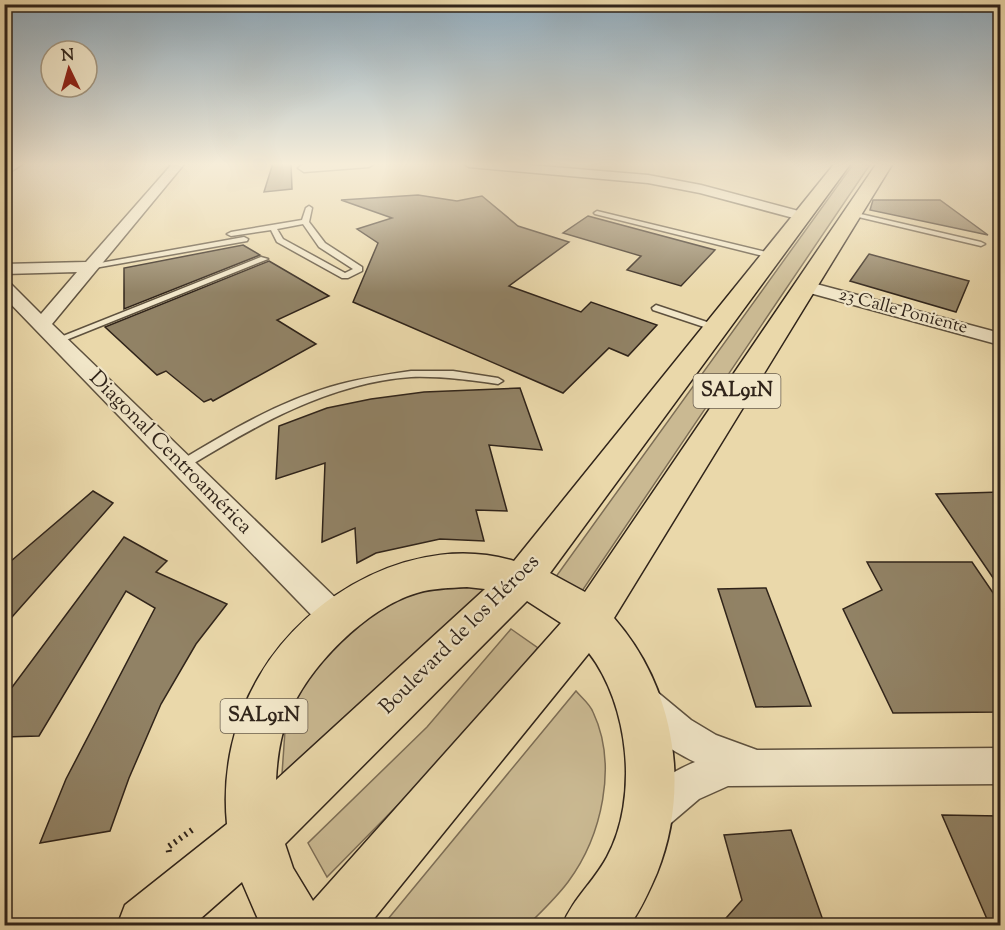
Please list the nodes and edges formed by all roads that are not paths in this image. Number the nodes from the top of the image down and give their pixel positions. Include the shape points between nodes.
1 (141, 206) edge
2 (765, 206) edge
3 (809, 206) edge
4 (857, 206) edge
5 (309, 208) dead end
6 (597, 213) dead end
7 (852, 214) junction
8 (801, 216) junction
9 (305, 222) junction
10 (273, 227) junction
11 (244, 239) dead end
12 (981, 244) dead end
13 (181, 251) junction
14 (771, 256) junction
15 (264, 259) dead end
16 (89, 267) junction
17 (4, 269) edge
18 (805, 286) junction
19 (4, 288) edge
20 (656, 308) dead end
21 (41, 325) junction
22 (716, 328) junction
23 (1000, 339) edge
24 (58, 340) junction
25 (498, 381) dead end
26 (182, 465) junction
27 (523, 579) junction
28 (335, 618) junction
29 (590, 620) junction
30 (639, 699) junction
31 (764, 766) junction
32 (1000, 766) edge
33 (645, 823) junction
34 (254, 837) junction
35 (605, 916) edge
36 (146, 926) edge
37 (295, 926) edge
38 (330, 926) edge

1 - 16 street
2 - 8 street
3 - 8 main road, Boulevard de los Héroes / SAL91N
4 - 7 main road, SAL91N
5 - 9 lane
6 - 14 lane
7 - 12 lane
7 - 18 main road, SAL91N
8 - 14 main road, Boulevard de los Héroes / SAL91N
9 - 10 lane
9 - 10 lane via 322,244 359,269 345,276 280,240
10 - 13 lane via 213,238
11 - 13 lane
13 - 16 lane
14 - 22 main road, Boulevard de los Héroes / SAL91N
15 - 24 lane
16 - 17 street
16 - 21 street
18 - 23 street, 23 Calle Poniente
18 - 29 main road, SAL91N
19 - 21 street, Diagonal Centroamérica
20 - 22 lane
21 - 24 street, Diagonal Centroamérica
22 - 27 main road, Boulevard de los Héroes / SAL91N
24 - 26 street, Diagonal Centroamérica
25 - 26 lane via 463,374 406,374 354,382 280,409
26 - 28 street, Diagonal Centroamérica
27 - 28 main road, SAL91N via 476,570 428,573 380,589
27 - 29 main road, SAL91N via 558,596
27 - 34 main road, Boulevard de los Héroes / SAL91N
28 - 34 main road, SAL91N via 302,650 275,689 256,737 250,791
29 - 30 main road, SAL91N via 610,643
29 - 38 main road, SAL91N
30 - 31 street via 696,745 729,759
30 - 33 main road, SAL91N via 648,738 651,779
31 - 32 street
31 - 33 street via 728,768 697,778 668,796
33 - 35 main road, SAL91N via 634,860
34 - 36 main road, Boulevard de los Héroes / SAL91N
34 - 37 main road, SAL91N

